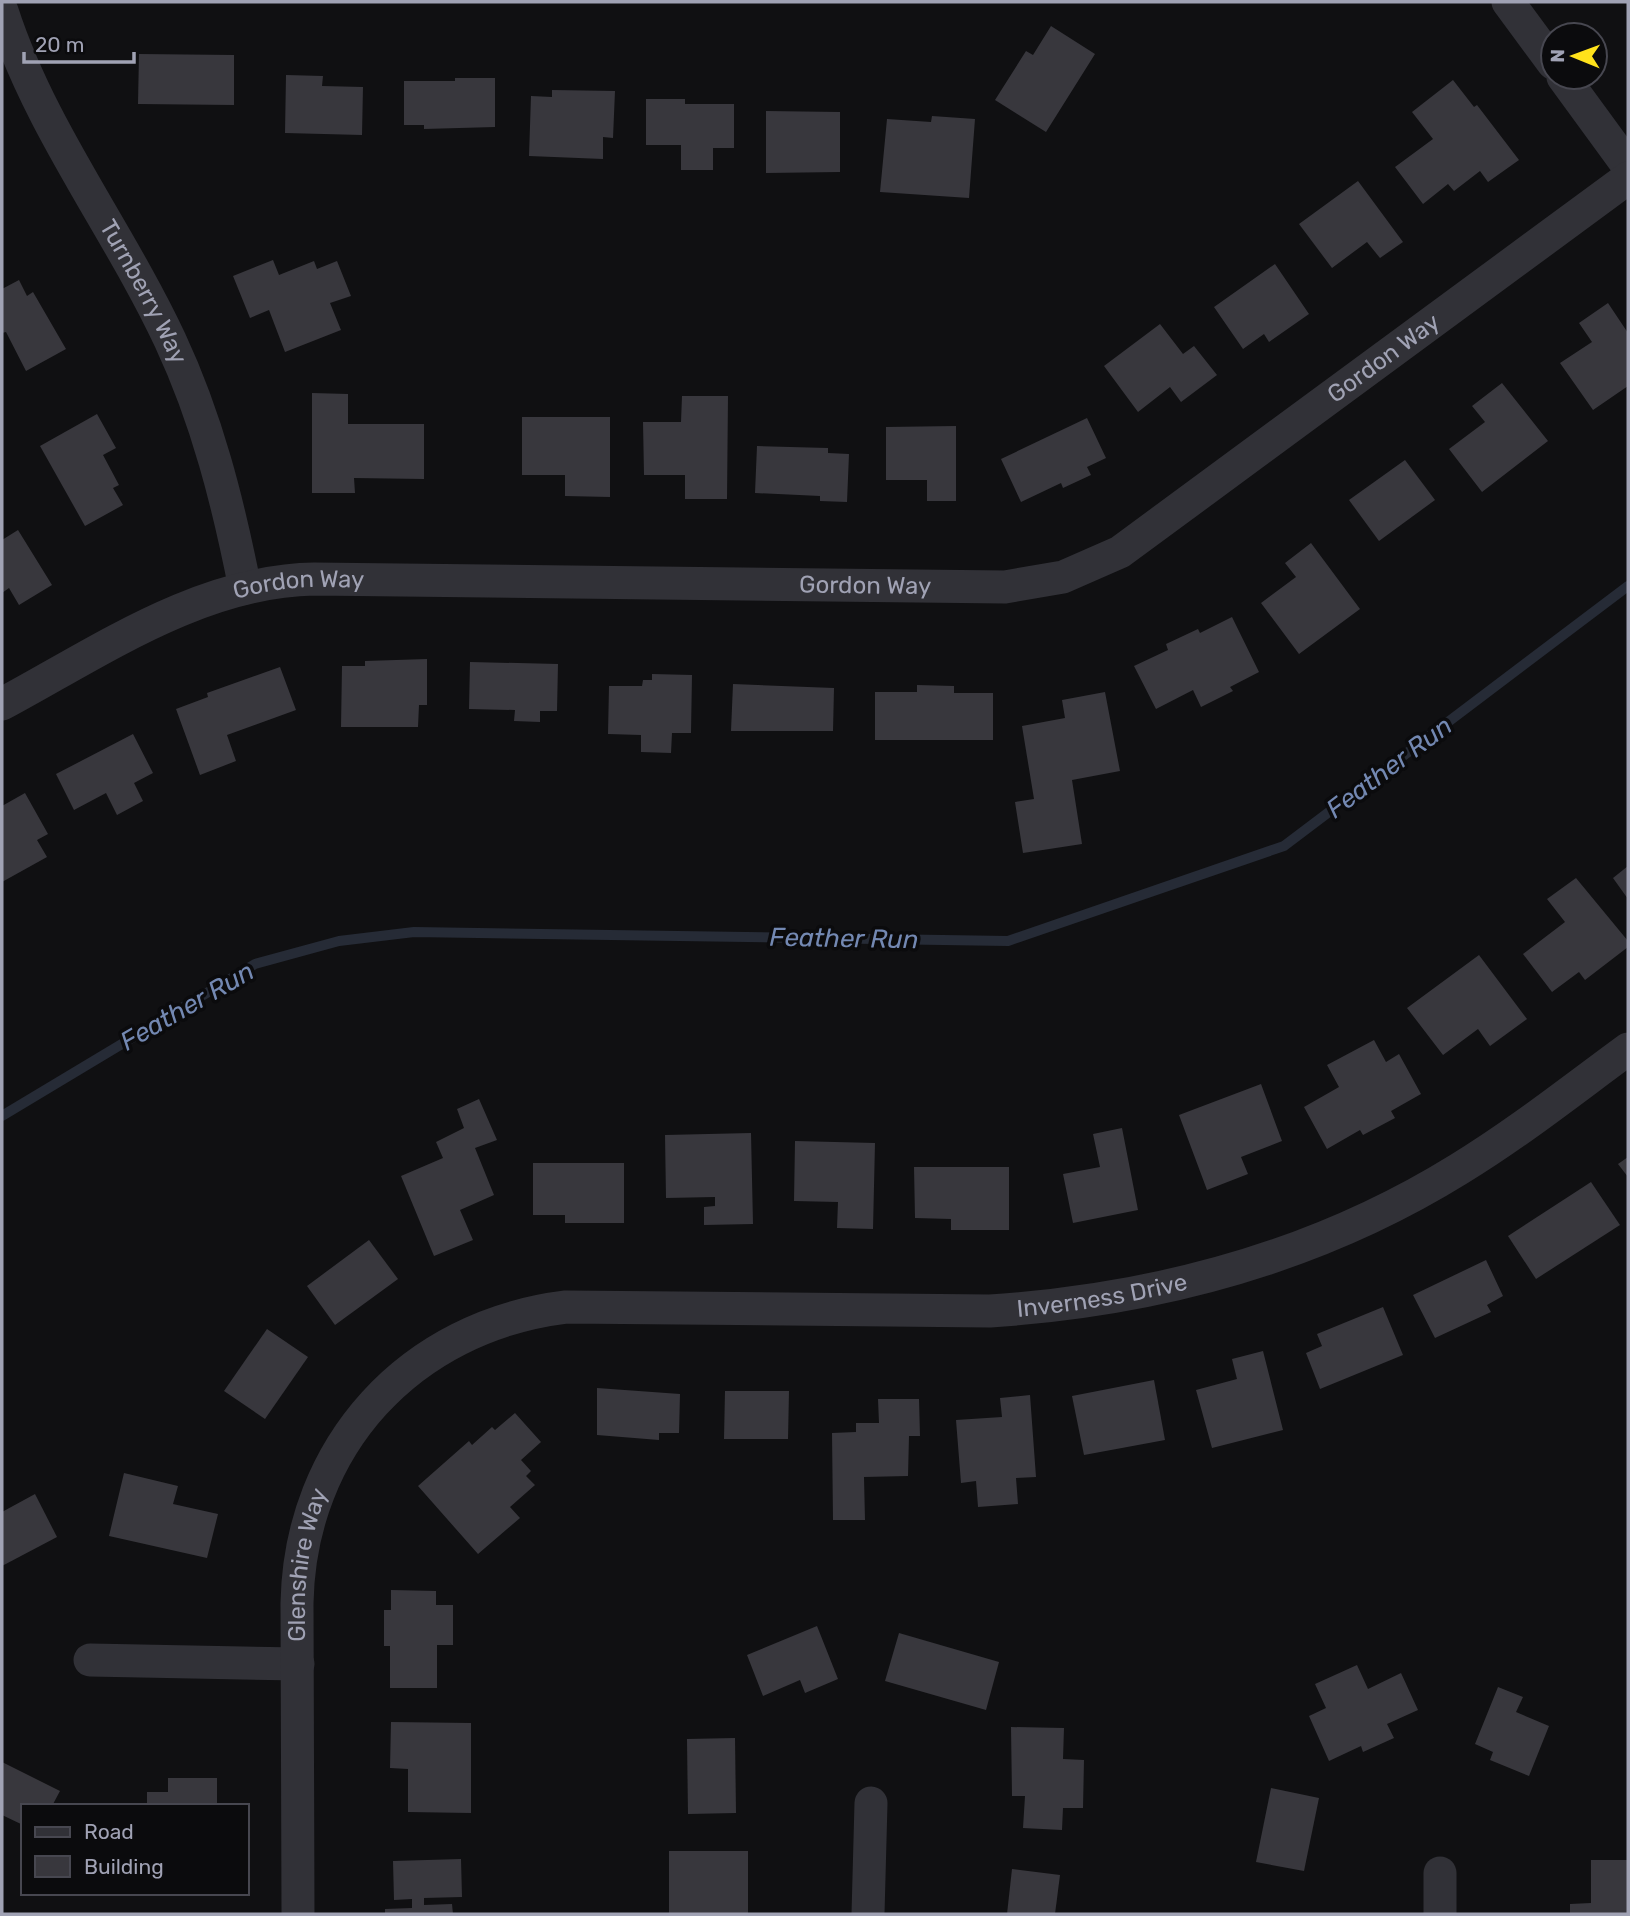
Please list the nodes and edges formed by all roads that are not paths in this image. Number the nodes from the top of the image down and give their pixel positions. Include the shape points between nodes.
1 (1508, 2) edge
2 (2, 11) edge
3 (1539, 44) edge
4 (1573, 91) edge
5 (1628, 166) edge
6 (1628, 178) edge
7 (245, 588) junction
8 (2, 704) edge
9 (1628, 1049) edge
10 (516, 1316) joint
11 (90, 1660) dead end
12 (298, 1664) junction
13 (871, 1803) dead end
14 (1440, 1873) dead end
15 (298, 1914) edge
16 (868, 1914) edge
17 (1440, 1914) edge

1 - 3 street
2 - 7 street, Turnberry Way via 45,113 164,328 192,391 216,456
4 - 5 street
6 - 7 street, Gordon Way via 1120,552 1063,577 1004,587 314,579
7 - 8 street, Gordon Way via 164,618
9 - 10 street, Inverness Drive via 1502,1143 1423,1191 1297,1248 1163,1288 1071,1304 990,1311 600,1306
10 - 12 street, Glenshire Way via 468,1333 409,1369 383,1392 349,1434 323,1480 305,1532 298,1567
11 - 12 street
12 - 15 street, Glenshire Way
13 - 16 street
14 - 17 street

